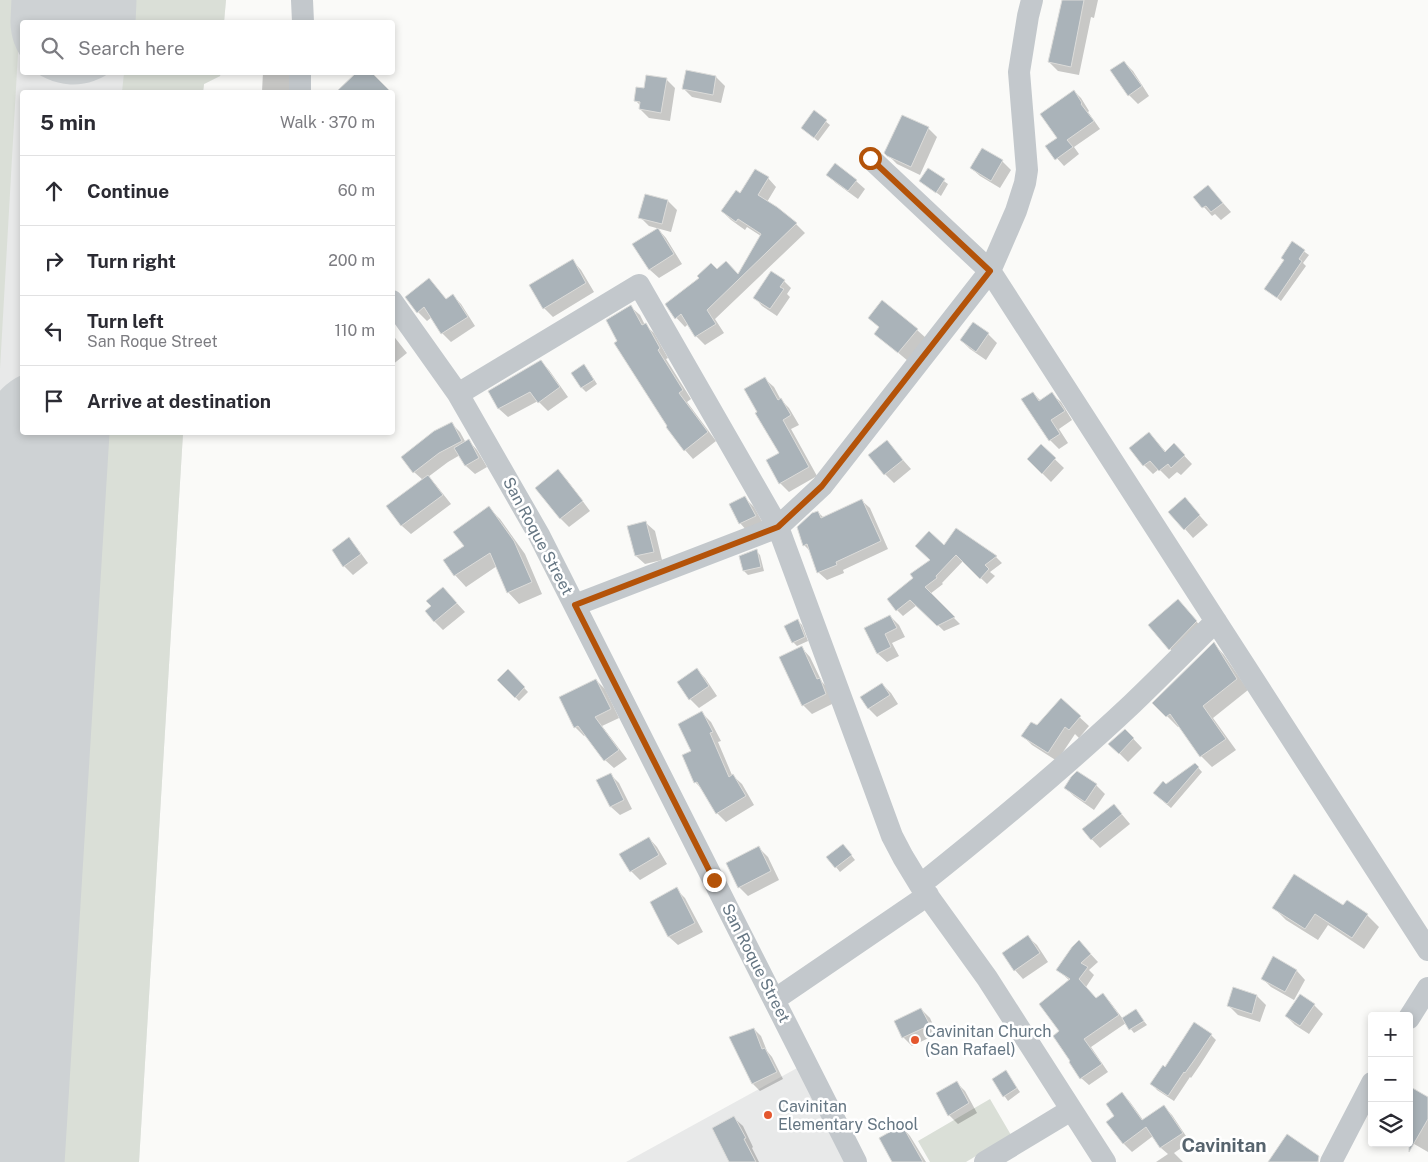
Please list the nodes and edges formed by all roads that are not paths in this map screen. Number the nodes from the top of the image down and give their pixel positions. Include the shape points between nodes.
1 (302, 0) edge
2 (1032, 0) edge
3 (303, 20) edge
4 (300, 75) edge
5 (300, 90) edge
6 (870, 158) dead end
7 (990, 271) junction
8 (395, 305) edge
9 (458, 394) junction
10 (778, 527) junction
11 (575, 605) junction
12 (1216, 621) junction
13 (924, 890) junction
14 (1428, 950) edge
15 (1428, 988) edge
16 (774, 1000) junction
17 (1413, 1012) edge
18 (1368, 1091) edge
19 (1071, 1110) junction
20 (856, 1162) edge
21 (985, 1162) edge
22 (1104, 1162) edge
23 (1331, 1162) edge

1 - 3 street
2 - 7 street via 1019,72 1027,170 1025,183
4 - 5 street
6 - 7 street
7 - 10 street via 822,486
7 - 12 street
8 - 9 street, San Roque Street
9 - 10 street via 639,285
9 - 11 street, San Roque Street
10 - 11 street
10 - 13 street via 892,836
11 - 16 street, San Roque Street
12 - 13 street via 1131,704
12 - 14 street
13 - 16 street
13 - 19 street via 987,978
15 - 17 street
16 - 20 street, San Roque Street
18 - 23 street
19 - 21 street
19 - 22 street

